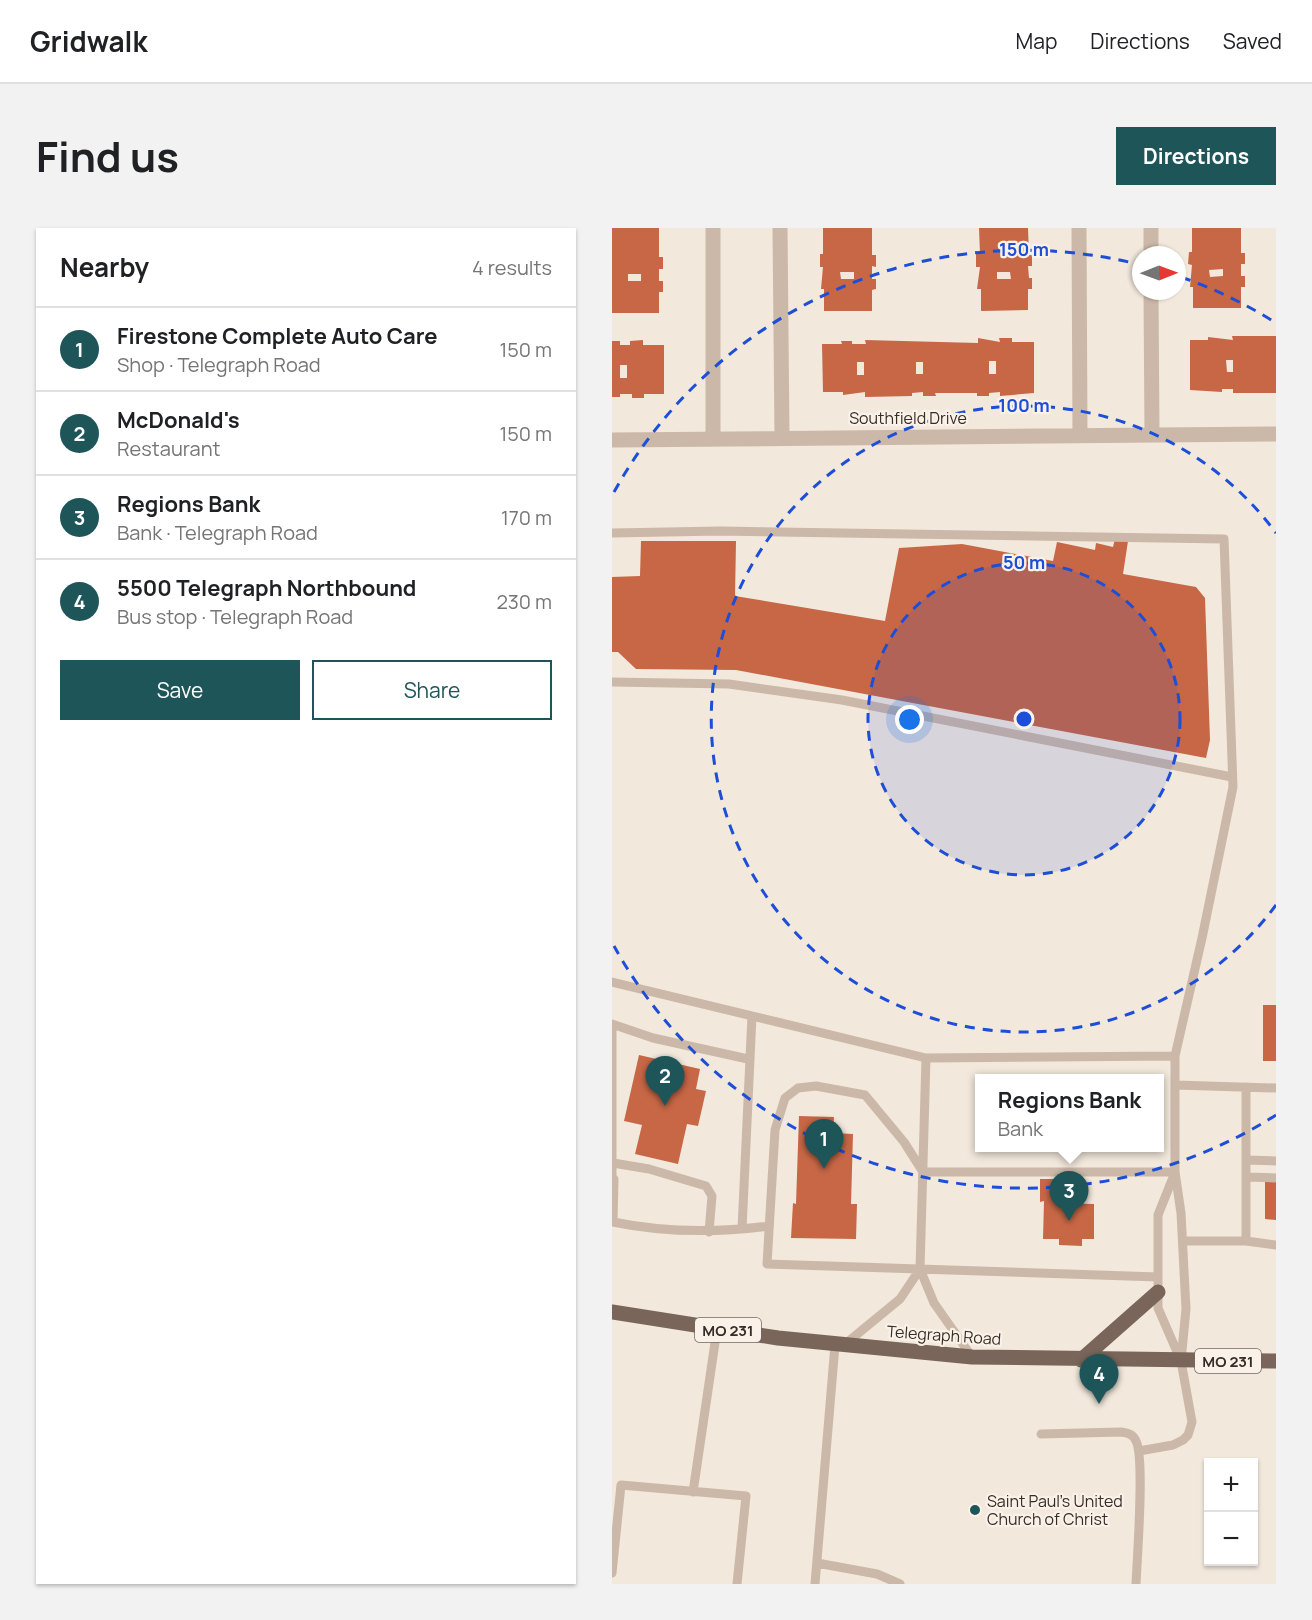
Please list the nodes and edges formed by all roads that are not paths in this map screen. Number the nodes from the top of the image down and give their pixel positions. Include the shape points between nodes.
1 (712, 228) edge
2 (780, 228) edge
3 (1079, 228) edge
4 (1151, 228) edge
5 (1151, 246) edge
6 (1151, 300) edge
7 (1080, 434) junction
8 (1152, 434) junction
9 (1276, 434) edge
10 (782, 437) junction
11 (713, 438) junction
12 (612, 440) edge
13 (612, 533) edge
14 (612, 682) edge
15 (1232, 777) junction
16 (612, 982) edge
17 (752, 1016) junction
18 (612, 1024) edge
19 (1174, 1056) junction
20 (926, 1058) junction
21 (748, 1059) junction
22 (1175, 1085) junction
23 (1246, 1087) junction
24 (1276, 1088) edge
25 (1246, 1160) junction
26 (1276, 1161) edge
27 (613, 1163) edge
28 (923, 1172) junction
29 (1175, 1172) junction
30 (1246, 1177) junction
31 (1276, 1178) edge
32 (613, 1179) edge
33 (769, 1226) junction
34 (742, 1229) junction
35 (709, 1232) junction
36 (1183, 1241) junction
37 (1246, 1241) junction
38 (1276, 1245) edge
39 (920, 1269) junction
40 (1158, 1285) junction
41 (612, 1312) edge
42 (717, 1329) junction
43 (840, 1345) junction
44 (972, 1357) junction
45 (1080, 1360) junction
46 (1180, 1361) junction
47 (1276, 1361) edge
48 (1041, 1434) dead end
49 (1139, 1451) junction
50 (693, 1492) junction
51 (817, 1563) junction
52 (612, 1573) edge
53 (737, 1584) edge
54 (815, 1584) edge
55 (900, 1584) edge
56 (1136, 1584) edge

1 - 11 street
2 - 10 street
3 - 7 street
4 - 5 street
6 - 8 street
7 - 8 street, Southfield Drive
7 - 10 street, Southfield Drive
8 - 9 street, Southfield Drive
10 - 11 street, Southfield Drive
11 - 12 street, Southfield Drive
13 - 15 lane via 721,531 1224,539
14 - 15 lane via 729,684 830,699
15 - 19 lane via 1202,938
16 - 17 lane
17 - 20 lane
17 - 21 lane
18 - 21 lane via 653,1038
18 - 27 lane
19 - 20 lane
19 - 22 lane
20 - 28 lane
21 - 34 lane
22 - 23 lane
22 - 29 lane
23 - 24 lane
23 - 25 lane
25 - 26 lane
25 - 30 lane
27 - 32 lane
27 - 35 lane via 706,1186 712,1196
28 - 29 lane
28 - 33 lane via 865,1095 816,1086 798,1088 785,1098 775,1130
28 - 39 lane
29 - 36 lane
29 - 40 lane via 1158,1215
30 - 31 lane
30 - 37 lane
32 - 35 lane via 613,1222 645,1229
33 - 34 lane
33 - 39 lane via 767,1264
34 - 35 lane
36 - 37 lane
36 - 46 lane via 1186,1309
37 - 38 lane
39 - 40 lane
39 - 43 lane via 900,1299
39 - 44 lane via 934,1303
40 - 45 main road
40 - 46 lane via 1158,1308
41 - 42 main road, Telegraph Road / MO 231
42 - 43 main road, Telegraph Road / MO 231
42 - 50 lane
43 - 44 main road, Telegraph Road / MO 231
43 - 51 lane
44 - 45 main road, Telegraph Road / MO 231
45 - 46 main road, Telegraph Road / MO 231
46 - 47 main road, Telegraph Road / MO 231
46 - 49 lane via 1192,1422 1188,1435 1173,1446
48 - 49 lane via 1130,1434
49 - 56 lane
50 - 52 lane via 621,1485
50 - 53 lane via 746,1496
51 - 54 lane
51 - 55 lane via 877,1574

